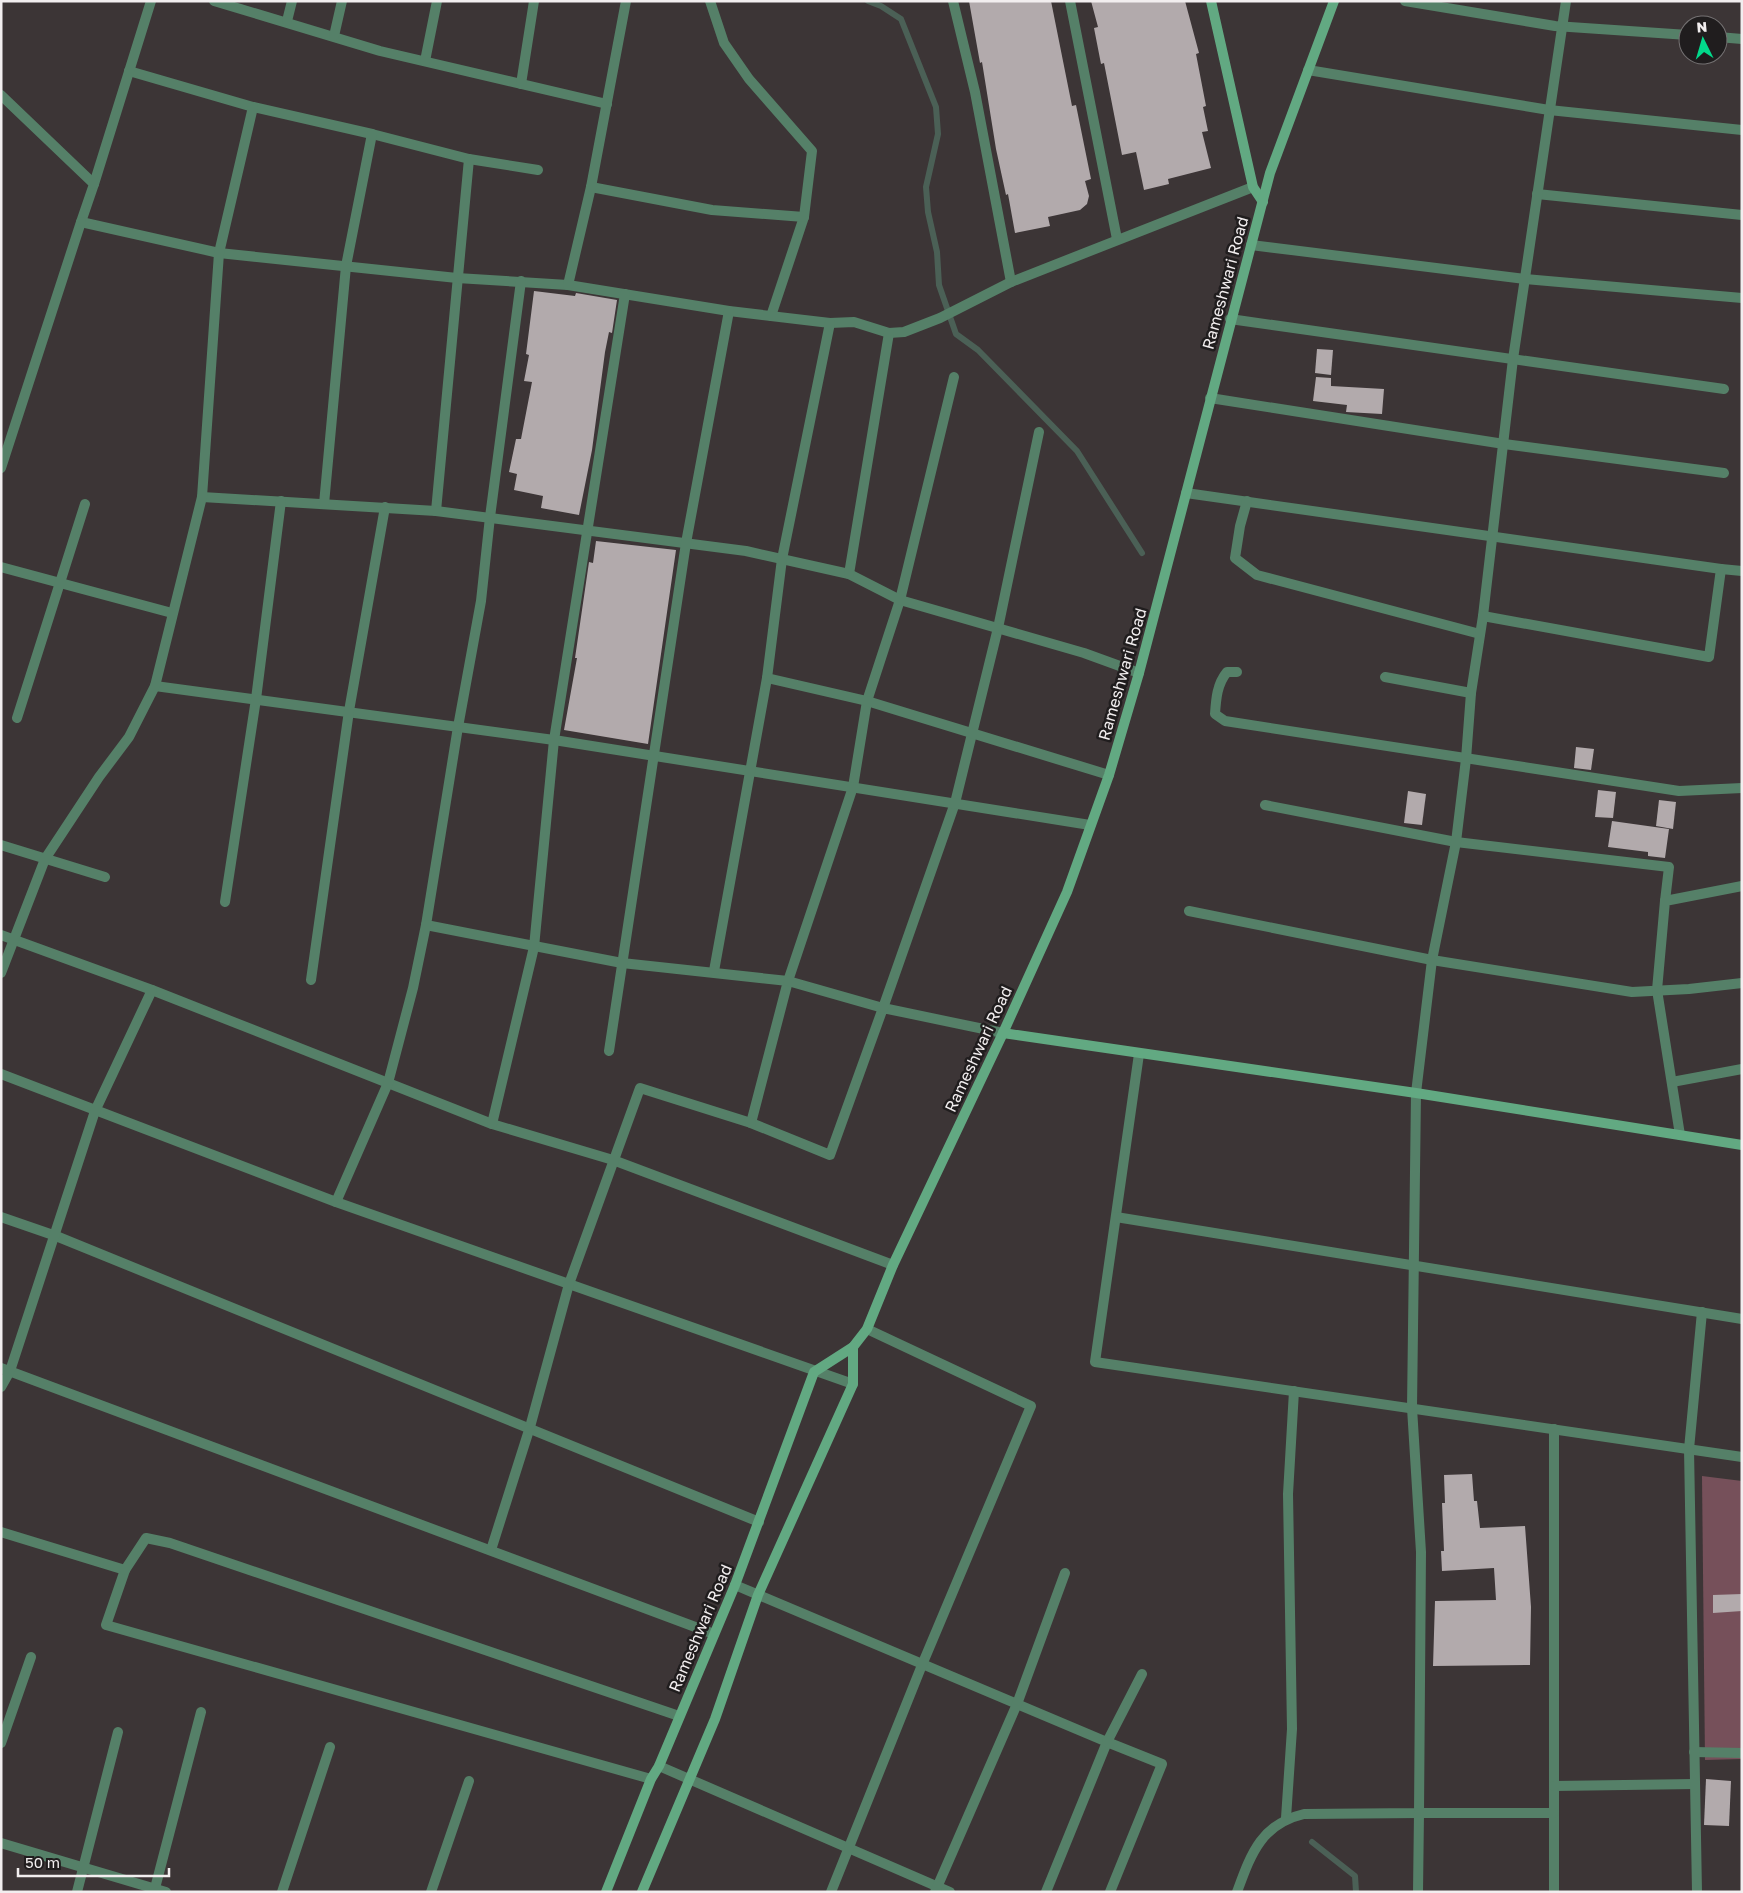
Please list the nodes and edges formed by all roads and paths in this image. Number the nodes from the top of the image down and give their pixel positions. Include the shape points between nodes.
1 (152, 1) edge
2 (214, 1) edge
3 (292, 1) edge
4 (342, 1) edge
5 (437, 1) edge
6 (534, 1) edge
7 (626, 1) edge
8 (710, 1) edge
9 (953, 1) edge
10 (1070, 1) edge
11 (1211, 1) edge
12 (1334, 1) edge
13 (1405, 1) edge
14 (1566, 1) edge
15 (287, 22) junction
16 (1562, 26) junction
17 (1678, 34) edge
18 (334, 36) junction
19 (1728, 38) edge
20 (1742, 39) edge
21 (425, 62) junction
22 (129, 70) junction
23 (1308, 70) junction
24 (521, 84) junction
25 (1, 95) edge
26 (607, 104) junction
27 (253, 107) junction
28 (1549, 110) junction
29 (1742, 130) edge
30 (372, 134) junction
31 (469, 159) junction
32 (538, 170) dead end
33 (94, 184) junction
34 (591, 187) junction
35 (1253, 187) junction
36 (1536, 194) junction
37 (1262, 202) junction
38 (1742, 215) edge
39 (804, 217) junction
40 (81, 222) junction
41 (1117, 239) junction
42 (1252, 245) junction
43 (219, 253) junction
44 (346, 266) junction
45 (457, 278) junction
46 (1525, 279) junction
47 (521, 281) junction
48 (1011, 282) junction
49 (568, 285) junction
50 (625, 294) junction
51 (1742, 298) edge
52 (729, 311) junction
53 (771, 316) junction
54 (1230, 319) junction
55 (830, 323) junction
56 (888, 333) junction
57 (1514, 359) junction
58 (954, 377) dead end
59 (1724, 388) dead end
60 (1210, 398) junction
61 (1038, 432) dead end
62 (1504, 444) junction
63 (1, 468) edge
64 (1724, 474) dead end
65 (1186, 493) junction
66 (202, 497) junction
67 (281, 501) junction
68 (1246, 502) junction
69 (85, 504) dead end
70 (324, 504) junction
71 (385, 507) junction
72 (436, 511) junction
73 (490, 517) junction
74 (587, 530) junction
75 (1494, 536) junction
76 (686, 543) junction
77 (782, 559) junction
78 (1, 567) edge
79 (1721, 569) junction
80 (1742, 571) edge
81 (849, 574) junction
82 (61, 583) junction
83 (900, 600) junction
84 (172, 613) junction
85 (1483, 616) junction
86 (998, 628) junction
87 (1480, 634) junction
88 (1237, 672) dead end
89 (1139, 673) junction
90 (1385, 677) dead end
91 (766, 678) junction
92 (155, 686) junction
93 (1471, 693) junction
94 (256, 699) junction
95 (867, 701) junction
96 (349, 711) junction
97 (17, 718) dead end
98 (458, 726) junction
99 (974, 734) junction
100 (554, 740) junction
101 (654, 755) junction
102 (1466, 760) junction
103 (749, 771) junction
104 (1109, 775) junction
105 (853, 787) junction
106 (1742, 788) edge
107 (955, 802) junction
108 (1265, 805) dead end
109 (1090, 825) junction
110 (1456, 842) junction
111 (1, 845) edge
112 (45, 859) junction
113 (105, 877) dead end
114 (1742, 886) edge
115 (1665, 901) junction
116 (225, 902) dead end
117 (1189, 911) dead end
118 (426, 925) junction
119 (1, 935) edge
120 (15, 940) junction
121 (534, 947) junction
122 (1432, 960) junction
123 (622, 963) junction
124 (714, 971) junction
125 (1, 973) edge
126 (311, 980) dead end
127 (788, 981) junction
128 (1742, 983) edge
129 (152, 990) junction
130 (1657, 990) junction
131 (883, 1008) junction
132 (1003, 1033) junction
133 (609, 1051) dead end
134 (1139, 1054) junction
135 (1742, 1069) edge
136 (1, 1074) edge
137 (1672, 1082) junction
138 (388, 1083) junction
139 (1416, 1093) junction
140 (95, 1111) junction
141 (751, 1122) junction
142 (492, 1124) junction
143 (1680, 1135) junction
144 (1742, 1145) edge
145 (613, 1160) junction
146 (336, 1202) junction
147 (1, 1217) edge
148 (1116, 1217) junction
149 (56, 1236) junction
150 (892, 1265) junction
151 (1413, 1266) junction
152 (569, 1284) junction
153 (1702, 1312) junction
154 (1742, 1318) edge
155 (867, 1329) junction
156 (853, 1347) junction
157 (6, 1369) edge
158 (814, 1372) junction
159 (853, 1384) junction
160 (1, 1386) edge
161 (1294, 1391) junction
162 (1412, 1408) junction
163 (528, 1428) junction
164 (1554, 1429) junction
165 (1690, 1449) junction
166 (1742, 1457) edge
167 (759, 1522) junction
168 (1, 1532) edge
169 (491, 1550) junction
170 (125, 1570) junction
171 (1065, 1573) dead end
172 (735, 1585) junction
173 (758, 1595) junction
174 (714, 1634) junction
175 (31, 1657) dead end
176 (922, 1665) junction
177 (1142, 1674) dead end
178 (1017, 1704) junction
179 (201, 1712) dead end
180 (679, 1716) junction
181 (118, 1732) dead end
182 (1107, 1742) junction
183 (1, 1743) edge
184 (330, 1747) dead end
185 (1694, 1752) junction
186 (1742, 1753) edge
187 (659, 1766) junction
188 (651, 1779) junction
189 (690, 1779) junction
190 (469, 1780) dead end
191 (1695, 1784) junction
192 (1554, 1786) junction
193 (1554, 1812) junction
194 (1419, 1813) junction
195 (1286, 1818) junction
196 (1, 1842) edge
197 (847, 1848) junction
198 (84, 1867) junction
199 (936, 1889) edge
200 (154, 1890) edge
201 (76, 1892) edge
202 (166, 1892) edge
203 (282, 1892) edge
204 (431, 1892) edge
205 (606, 1892) edge
206 (642, 1892) edge
207 (831, 1892) edge
208 (950, 1892) edge
209 (1046, 1892) edge
210 (1110, 1892) edge
211 (1237, 1892) edge
212 (1418, 1892) edge
213 (1554, 1892) edge
214 (1697, 1892) edge

1 - 22 street
2 - 15 street
3 - 15 street
4 - 18 street
5 - 21 street
6 - 24 street
7 - 26 street
8 - 39 street via 724,43 749,79 812,151
9 - 48 street via 976,92
10 - 41 street
11 - 35 main road
12 - 23 main road, Rameshwari Road
13 - 16 street
14 - 16 street
15 - 18 street
16 - 17 street
16 - 28 street
18 - 21 street
19 - 20 street
21 - 24 street
22 - 27 street
22 - 33 street
23 - 28 street
23 - 37 main road, Rameshwari Road
24 - 26 street
25 - 33 street
26 - 34 street
27 - 30 street
27 - 43 street
28 - 29 street
28 - 36 street
30 - 31 street
30 - 44 street
31 - 32 street
31 - 45 street
33 - 40 street
34 - 39 street via 712,210
34 - 49 street
35 - 37 main road
35 - 41 street
36 - 38 street
36 - 46 street
37 - 42 main road, Rameshwari Road
39 - 53 street
40 - 43 street
40 - 63 street
41 - 48 street
42 - 46 street
42 - 54 main road, Rameshwari Road
43 - 44 street
43 - 66 street
44 - 45 street
44 - 70 street
45 - 47 street
45 - 72 street
46 - 51 street
46 - 57 street
47 - 49 street
47 - 73 street
48 - 56 street via 940,318 904,332
49 - 50 street
50 - 52 street
50 - 74 street
52 - 53 street
52 - 76 street
53 - 55 street
54 - 57 street
54 - 60 main road, Rameshwari Road
55 - 56 street via 854,322
55 - 77 street
56 - 81 street
57 - 59 street
57 - 62 street
58 - 83 street
60 - 62 street
60 - 65 main road, Rameshwari Road
61 - 86 street
62 - 64 street
62 - 75 street
65 - 68 street
65 - 89 main road, Rameshwari Road
66 - 67 street
66 - 84 street
67 - 70 street
67 - 94 street
68 - 75 street
68 - 87 street via 1235,558 1257,575
69 - 82 street
70 - 71 street
71 - 72 street
71 - 96 street
72 - 73 street
73 - 74 street
73 - 98 street via 481,601
74 - 76 street
74 - 100 street
75 - 79 street
75 - 85 street
76 - 77 street
76 - 101 street
77 - 81 street
77 - 91 street
78 - 82 street
79 - 80 street
79 - 85 street via 1709,657
81 - 83 street
82 - 84 street
82 - 97 street
83 - 86 street
83 - 95 street
84 - 92 street
85 - 87 street
86 - 89 street
86 - 99 street
87 - 93 street
88 - 102 street via 1227,672 1221,679 1215,714 1225,722
89 - 104 main road, Rameshwari Road
90 - 93 street
91 - 95 street
91 - 103 street
92 - 94 street
92 - 112 street via 128,737
93 - 102 street
94 - 96 street
94 - 116 street
95 - 99 street
95 - 105 street
96 - 98 street
96 - 126 street
98 - 100 street
98 - 118 street
99 - 104 street
99 - 107 street
100 - 101 street
100 - 121 street
101 - 103 street
101 - 123 street
102 - 106 street via 1679,791
102 - 110 street
103 - 105 street
103 - 124 street
104 - 109 main road, Rameshwari Road
105 - 107 street
105 - 127 street
107 - 109 street
107 - 131 street
108 - 110 street
109 - 132 main road, Rameshwari Road via 1067,892
110 - 115 street via 1669,867
110 - 122 street
111 - 112 street
112 - 113 street
112 - 120 street
114 - 115 street
115 - 130 street
117 - 122 street
118 - 121 street
118 - 138 street
119 - 120 street
120 - 125 street
120 - 129 street
121 - 123 street
121 - 142 street
122 - 130 street via 1632,992
122 - 139 street
123 - 124 street
123 - 133 street
124 - 127 street
127 - 131 street
127 - 141 street
128 - 130 street
129 - 138 street
129 - 140 street
130 - 137 street
131 - 132 street
131 - 141 street via 830,1155
132 - 134 main road
132 - 150 main road, Rameshwari Road
134 - 139 main road
134 - 148 street
135 - 137 street
136 - 140 street
137 - 143 street
138 - 142 street
138 - 146 street
139 - 143 main road
139 - 151 street
140 - 146 street
140 - 149 street
141 - 145 street via 640,1088
142 - 145 street
143 - 144 main road
145 - 150 street
145 - 152 street
146 - 152 street
147 - 149 street
148 - 151 street
148 - 161 street via 1095,1362
149 - 157 street
149 - 163 street
150 - 155 main road, Rameshwari Road
151 - 153 street
151 - 162 street
152 - 158 street
152 - 163 street
153 - 154 street
153 - 165 street
155 - 156 main road, Rameshwari Road
155 - 176 street via 1031,1406
156 - 158 main road, Rameshwari Road
156 - 159 main road
157 - 160 street
157 - 169 street
158 - 159 street
158 - 167 main road, Rameshwari Road
159 - 173 main road
161 - 162 street
161 - 195 street via 1288,1494 1292,1729
162 - 164 street
162 - 194 street via 1421,1552
163 - 167 street
163 - 169 street
164 - 165 street
164 - 192 street
165 - 166 street
165 - 185 street
167 - 172 main road, Rameshwari Road
168 - 170 street
169 - 174 street
170 - 180 street via 146,1538 170,1543
170 - 188 street via 106,1625
171 - 178 street
172 - 173 street
172 - 174 main road, Rameshwari Road
173 - 176 street
173 - 189 main road via 715,1719
174 - 180 main road, Rameshwari Road
175 - 183 street
176 - 178 street
176 - 197 street
177 - 182 street
178 - 182 street
178 - 199 street
179 - 200 street
180 - 187 main road, Rameshwari Road
181 - 198 street
182 - 209 street
182 - 210 street via 1162,1764
184 - 203 street
185 - 186 street
185 - 191 street
187 - 188 main road, Rameshwari Road
187 - 189 street
188 - 205 main road, Rameshwari Road
189 - 197 street
189 - 206 main road
190 - 204 street
191 - 192 street
191 - 214 street
192 - 193 street
193 - 194 street
193 - 213 street
194 - 195 street via 1304,1814
194 - 212 street
195 - 211 street via 1261,1838
196 - 198 street
197 - 199 street
197 - 207 street
198 - 200 street
198 - 201 street
199 - 208 street
200 - 202 street

